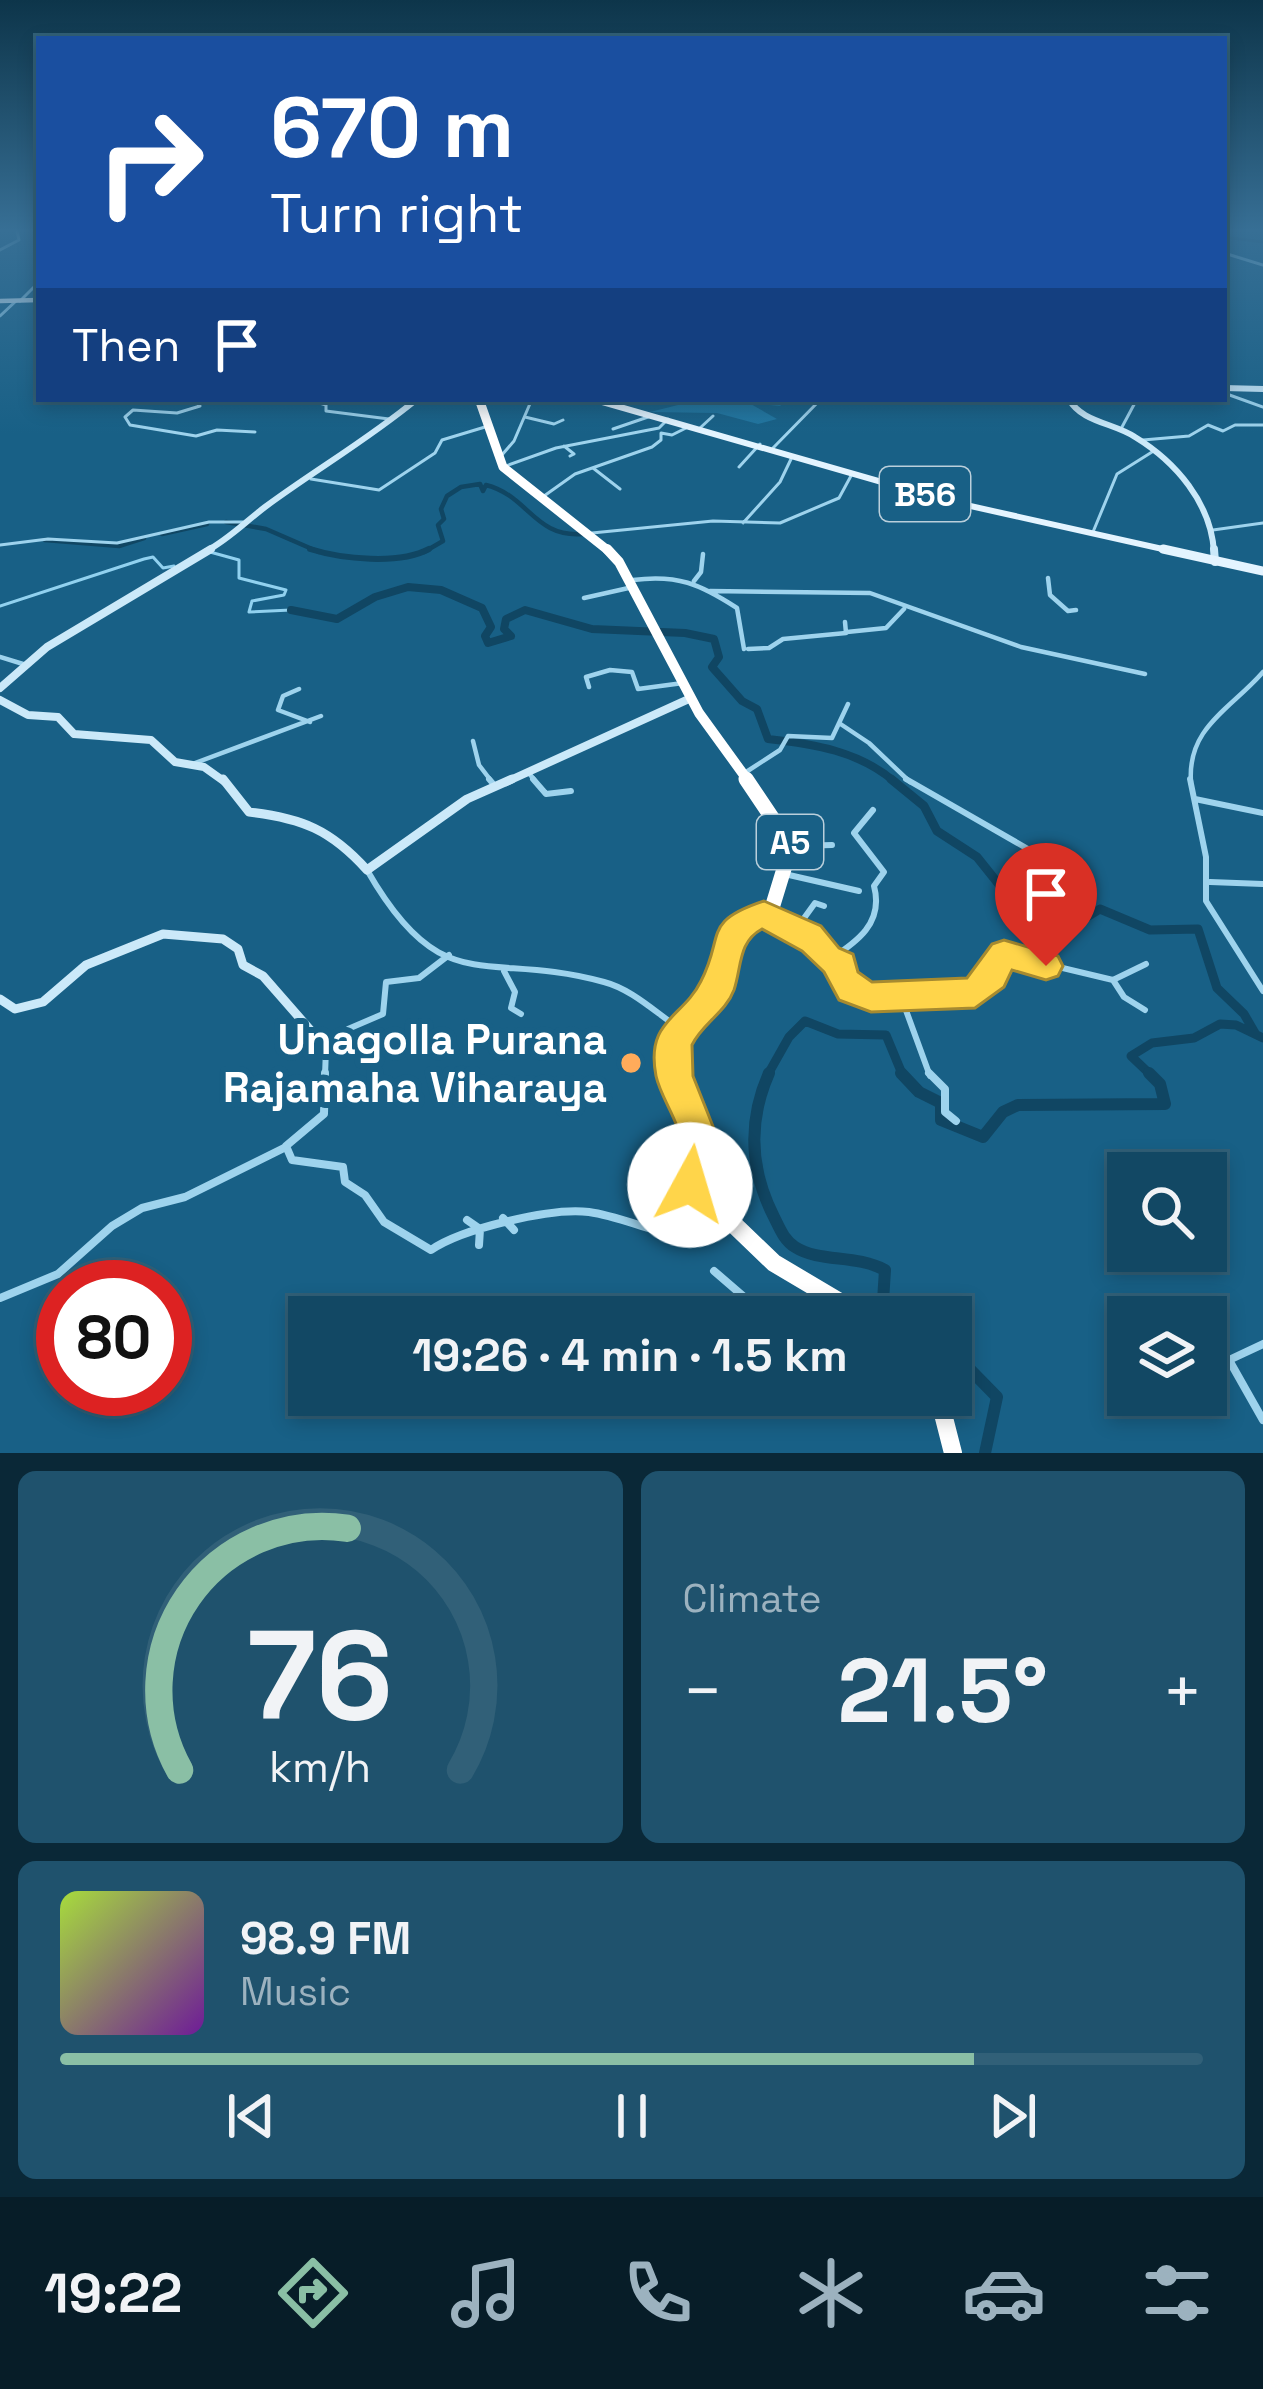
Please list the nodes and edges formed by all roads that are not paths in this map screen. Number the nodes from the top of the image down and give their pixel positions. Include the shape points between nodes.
1 (20, 299) edge
2 (36, 300) edge
3 (18, 301) junction
4 (0, 302) edge
5 (2, 314) edge
6 (1263, 388) edge
7 (1227, 391) edge
8 (1227, 392) edge
9 (198, 402) edge
10 (314, 402) edge
11 (414, 402) edge
12 (480, 402) edge
13 (531, 402) edge
14 (606, 402) edge
15 (818, 402) edge
16 (1071, 402) edge
17 (1136, 402) edge
18 (530, 406) junction
19 (539, 406) dead end
20 (1263, 407) edge
21 (654, 415) junction
22 (713, 416) dead end
23 (525, 417) junction
24 (395, 419) junction
25 (668, 419) junction
26 (563, 420) dead end
27 (488, 425) junction
28 (1263, 425) edge
29 (696, 427) junction
30 (613, 429) dead end
31 (1116, 429) junction
32 (255, 432) dead end
33 (1139, 440) junction
34 (760, 443) junction
35 (563, 444) junction
36 (773, 448) junction
37 (1152, 452) junction
38 (793, 454) junction
39 (570, 456) dead end
40 (501, 462) junction
41 (739, 467) dead end
42 (592, 468) junction
43 (852, 474) junction
44 (310, 479) junction
45 (620, 489) dead end
46 (543, 496) junction
47 (743, 523) junction
48 (1263, 523) edge
49 (249, 524) junction
50 (1213, 530) junction
51 (590, 533) junction
52 (1091, 535) junction
53 (0, 545) edge
54 (703, 554) dead end
55 (1215, 562) junction
56 (1263, 571) edge
57 (1048, 578) dead end
58 (694, 581) junction
59 (631, 584) junction
60 (710, 591) junction
61 (584, 598) dead end
62 (906, 607) junction
63 (1077, 610) dead end
64 (845, 622) dead end
65 (847, 632) junction
66 (0, 657) edge
67 (24, 664) junction
68 (1263, 672) edge
69 (1145, 674) dead end
70 (683, 683) junction
71 (589, 687) dead end
72 (0, 688) edge
73 (299, 689) dead end
74 (691, 698) junction
75 (0, 700) edge
76 (848, 704) dead end
77 (321, 716) dead end
78 (310, 722) junction
79 (839, 723) junction
80 (473, 741) dead end
81 (190, 765) junction
82 (528, 772) junction
83 (743, 774) junction
84 (495, 786) junction
85 (571, 791) dead end
86 (1195, 799) junction
87 (874, 810) dead end
88 (1263, 813) edge
89 (832, 845) dead end
90 (791, 847) junction
91 (367, 870) junction
92 (1068, 872) dead end
93 (783, 874) junction
94 (1210, 882) junction
95 (1263, 884) edge
96 (859, 890) dead end
97 (824, 906) dead end
98 (764, 914) junction
99 (794, 932) junction
100 (449, 956) junction
101 (829, 960) junction
102 (1146, 964) dead end
103 (504, 970) junction
104 (1113, 980) junction
105 (1263, 991) edge
106 (900, 994) junction
107 (0, 999) edge
108 (1145, 1010) dead end
109 (521, 1014) dead end
110 (676, 1037) junction
111 (326, 1048) junction
112 (956, 1121) dead end
113 (286, 1147) junction
114 (699, 1161) junction
115 (467, 1220) dead end
116 (479, 1229) junction
117 (479, 1245) dead end
118 (715, 1270) dead end
119 (743, 1296) dead end
120 (830, 1296) edge
121 (0, 1298) edge
122 (1263, 1344) edge
123 (944, 1416) edge
124 (1263, 1420) edge
125 (953, 1453) edge

1 - 3 street
2 - 3 main road
3 - 4 main road
3 - 5 street
6 - 7 main road
8 - 20 street
9 - 32 street via 195,410 133,410 125,418 196,436
10 - 24 street via 343,415
11 - 24 main road
12 - 27 highway
13 - 18 street
14 - 21 main road, B56
15 - 36 street
16 - 31 main road
17 - 31 street
18 - 19 street
18 - 23 street
21 - 25 main road, B56
21 - 30 street
22 - 29 street
23 - 26 street
23 - 40 street
24 - 44 main road
25 - 29 main road, B56
25 - 35 street via 659,428
27 - 40 highway
27 - 44 street via 442,440 379,490
28 - 33 street via 1208,425 1189,436
29 - 34 main road, B56
29 - 42 street via 661,433 652,447
31 - 33 main road
33 - 37 main road
34 - 36 main road, B56
34 - 41 street
35 - 39 street
35 - 40 street
36 - 38 main road, B56
37 - 50 main road via 1200,496
37 - 52 street via 1110,478
38 - 43 main road, B56
38 - 47 street
40 - 46 highway, A5
42 - 45 street
42 - 46 street
43 - 47 street via 839,498 824,506 780,524
43 - 52 main road, B56
44 - 49 main road
46 - 51 highway, A5
47 - 51 street
48 - 50 street
49 - 53 street via 220,520 117,543
49 - 67 main road
50 - 55 main road
51 - 59 highway, A5
52 - 55 main road, B56
54 - 58 street
55 - 56 main road, B56
57 - 63 street via 1054,601
58 - 59 street via 678,573
58 - 60 street
59 - 61 street
59 - 70 highway, A5
60 - 62 street via 870,592
60 - 65 street via 737,608 749,652
62 - 65 street via 886,628
62 - 69 street via 1021,647
64 - 65 street
66 - 67 street
67 - 72 main road
68 - 86 street via 1202,727 1189,754
70 - 71 street via 638,688 632,671 610,670 586,677
70 - 74 highway, A5
73 - 78 street via 278,710
74 - 82 main road
74 - 83 highway, A5
75 - 81 main road via 28,715 58,717 74,734 151,740
76 - 79 street
77 - 78 street
78 - 81 street
79 - 83 street via 830,739 782,741
79 - 92 street via 912,784
80 - 84 street
81 - 91 main road via 221,776 249,812 286,816 340,840
82 - 84 main road
82 - 85 street via 546,794
83 - 90 highway, A5
84 - 91 main road
86 - 88 street
86 - 94 street
87 - 101 street via 854,833 884,872 874,886 878,917
89 - 90 street
90 - 93 highway, A5
91 - 100 street via 407,932
93 - 96 street
93 - 98 highway, A5
94 - 95 street
94 - 105 street via 1206,901
97 - 99 street via 815,903
98 - 99 street
98 - 110 highway, A5 via 736,928 717,989
99 - 101 street via 809,936
100 - 103 street
100 - 111 street via 419,978 386,982 383,1014
101 - 106 street via 842,964 840,976 860,995
102 - 104 street
103 - 109 street via 515,992 511,1008
103 - 110 street via 609,982
104 - 106 street via 1004,954 975,993
104 - 108 street
106 - 112 street via 931,1080 945,1088 945,1112
107 - 111 main road via 14,1009 43,1002 86,965 163,934 223,939
110 - 114 highway via 675,1076 699,1134
111 - 113 street via 324,1114
113 - 116 street via 292,1160 343,1167 345,1182 384,1222 431,1250
113 - 121 street via 185,1197 142,1208 58,1274
114 - 116 street via 684,1172 655,1230 588,1213
114 - 120 highway via 692,1197
115 - 116 street
116 - 117 street
118 - 119 street
122 - 124 street via 1228,1360
123 - 125 highway

